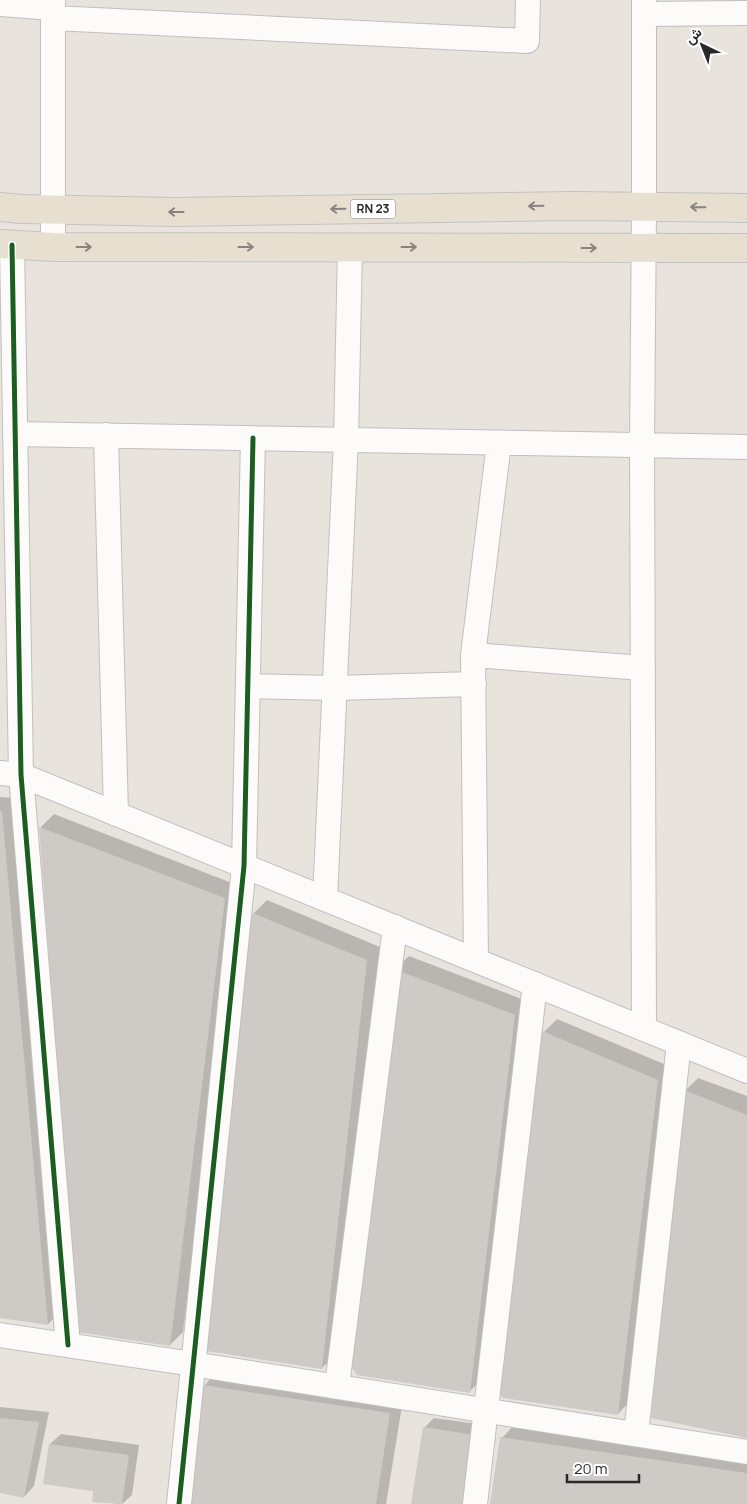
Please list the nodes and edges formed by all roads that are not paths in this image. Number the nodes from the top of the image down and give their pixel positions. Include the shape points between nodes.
1 (528, 0) edge
2 (0, 4) edge
3 (644, 7) edge
4 (53, 9) edge
5 (747, 13) edge
6 (0, 207) edge
7 (644, 207) junction
8 (747, 208) edge
9 (53, 210) junction
10 (6, 244) edge
11 (53, 247) junction
12 (350, 247) junction
13 (644, 248) junction
14 (747, 248) edge
15 (15, 434) junction
16 (106, 435) junction
17 (254, 438) junction
18 (346, 440) junction
19 (499, 443) junction
20 (642, 446) junction
21 (747, 447) edge
22 (474, 655) junction
23 (643, 668) junction
24 (474, 684) junction
25 (248, 686) junction
26 (335, 688) junction
27 (10, 774) edge
28 (116, 814) junction
29 (244, 866) junction
30 (325, 899) junction
31 (395, 927) junction
32 (476, 960) junction
33 (535, 984) junction
34 (644, 1029) junction
35 (679, 1043) junction
36 (747, 1070) edge
37 (0, 1335) edge
38 (68, 1345) junction
39 (193, 1364) junction
40 (337, 1386) junction
41 (486, 1410) junction
42 (636, 1434) junction
43 (747, 1452) edge
44 (180, 1504) edge
45 (475, 1504) edge

1 - 4 street via 527,41
2 - 4 street
3 - 5 street
3 - 7 street
4 - 9 street
6 - 9 main road, RN 23
8 -> 7 main road, RN 23
7 -> 9 main road, RN 23 via 175,212
7 - 13 street
9 - 11 street
10 - 11 main road
10 - 15 street
11 -> 12 main road
12 -> 13 main road
12 - 18 street
13 - 14 main road
13 - 20 street
15 - 16 street
15 - 27 street
16 - 17 street
16 - 28 street
17 - 18 street
17 - 25 street
18 - 19 street
18 - 26 street
19 - 20 street
19 - 22 street
20 - 21 street
20 - 23 street
22 - 23 street
22 - 24 street
23 - 34 street
24 - 26 street
24 - 32 street
25 - 26 street
25 - 29 street
26 - 30 street
27 - 28 street
27 - 38 street
28 - 29 street
29 - 30 street
29 - 39 street
30 - 31 street
31 - 32 street
31 - 40 street
32 - 33 street
33 - 34 street
33 - 41 street
34 - 35 street
35 - 36 street
35 - 42 street
37 - 38 street
38 - 39 street
39 - 40 street
39 - 44 street
40 - 41 street
41 - 42 street
41 - 45 street
42 - 43 street

